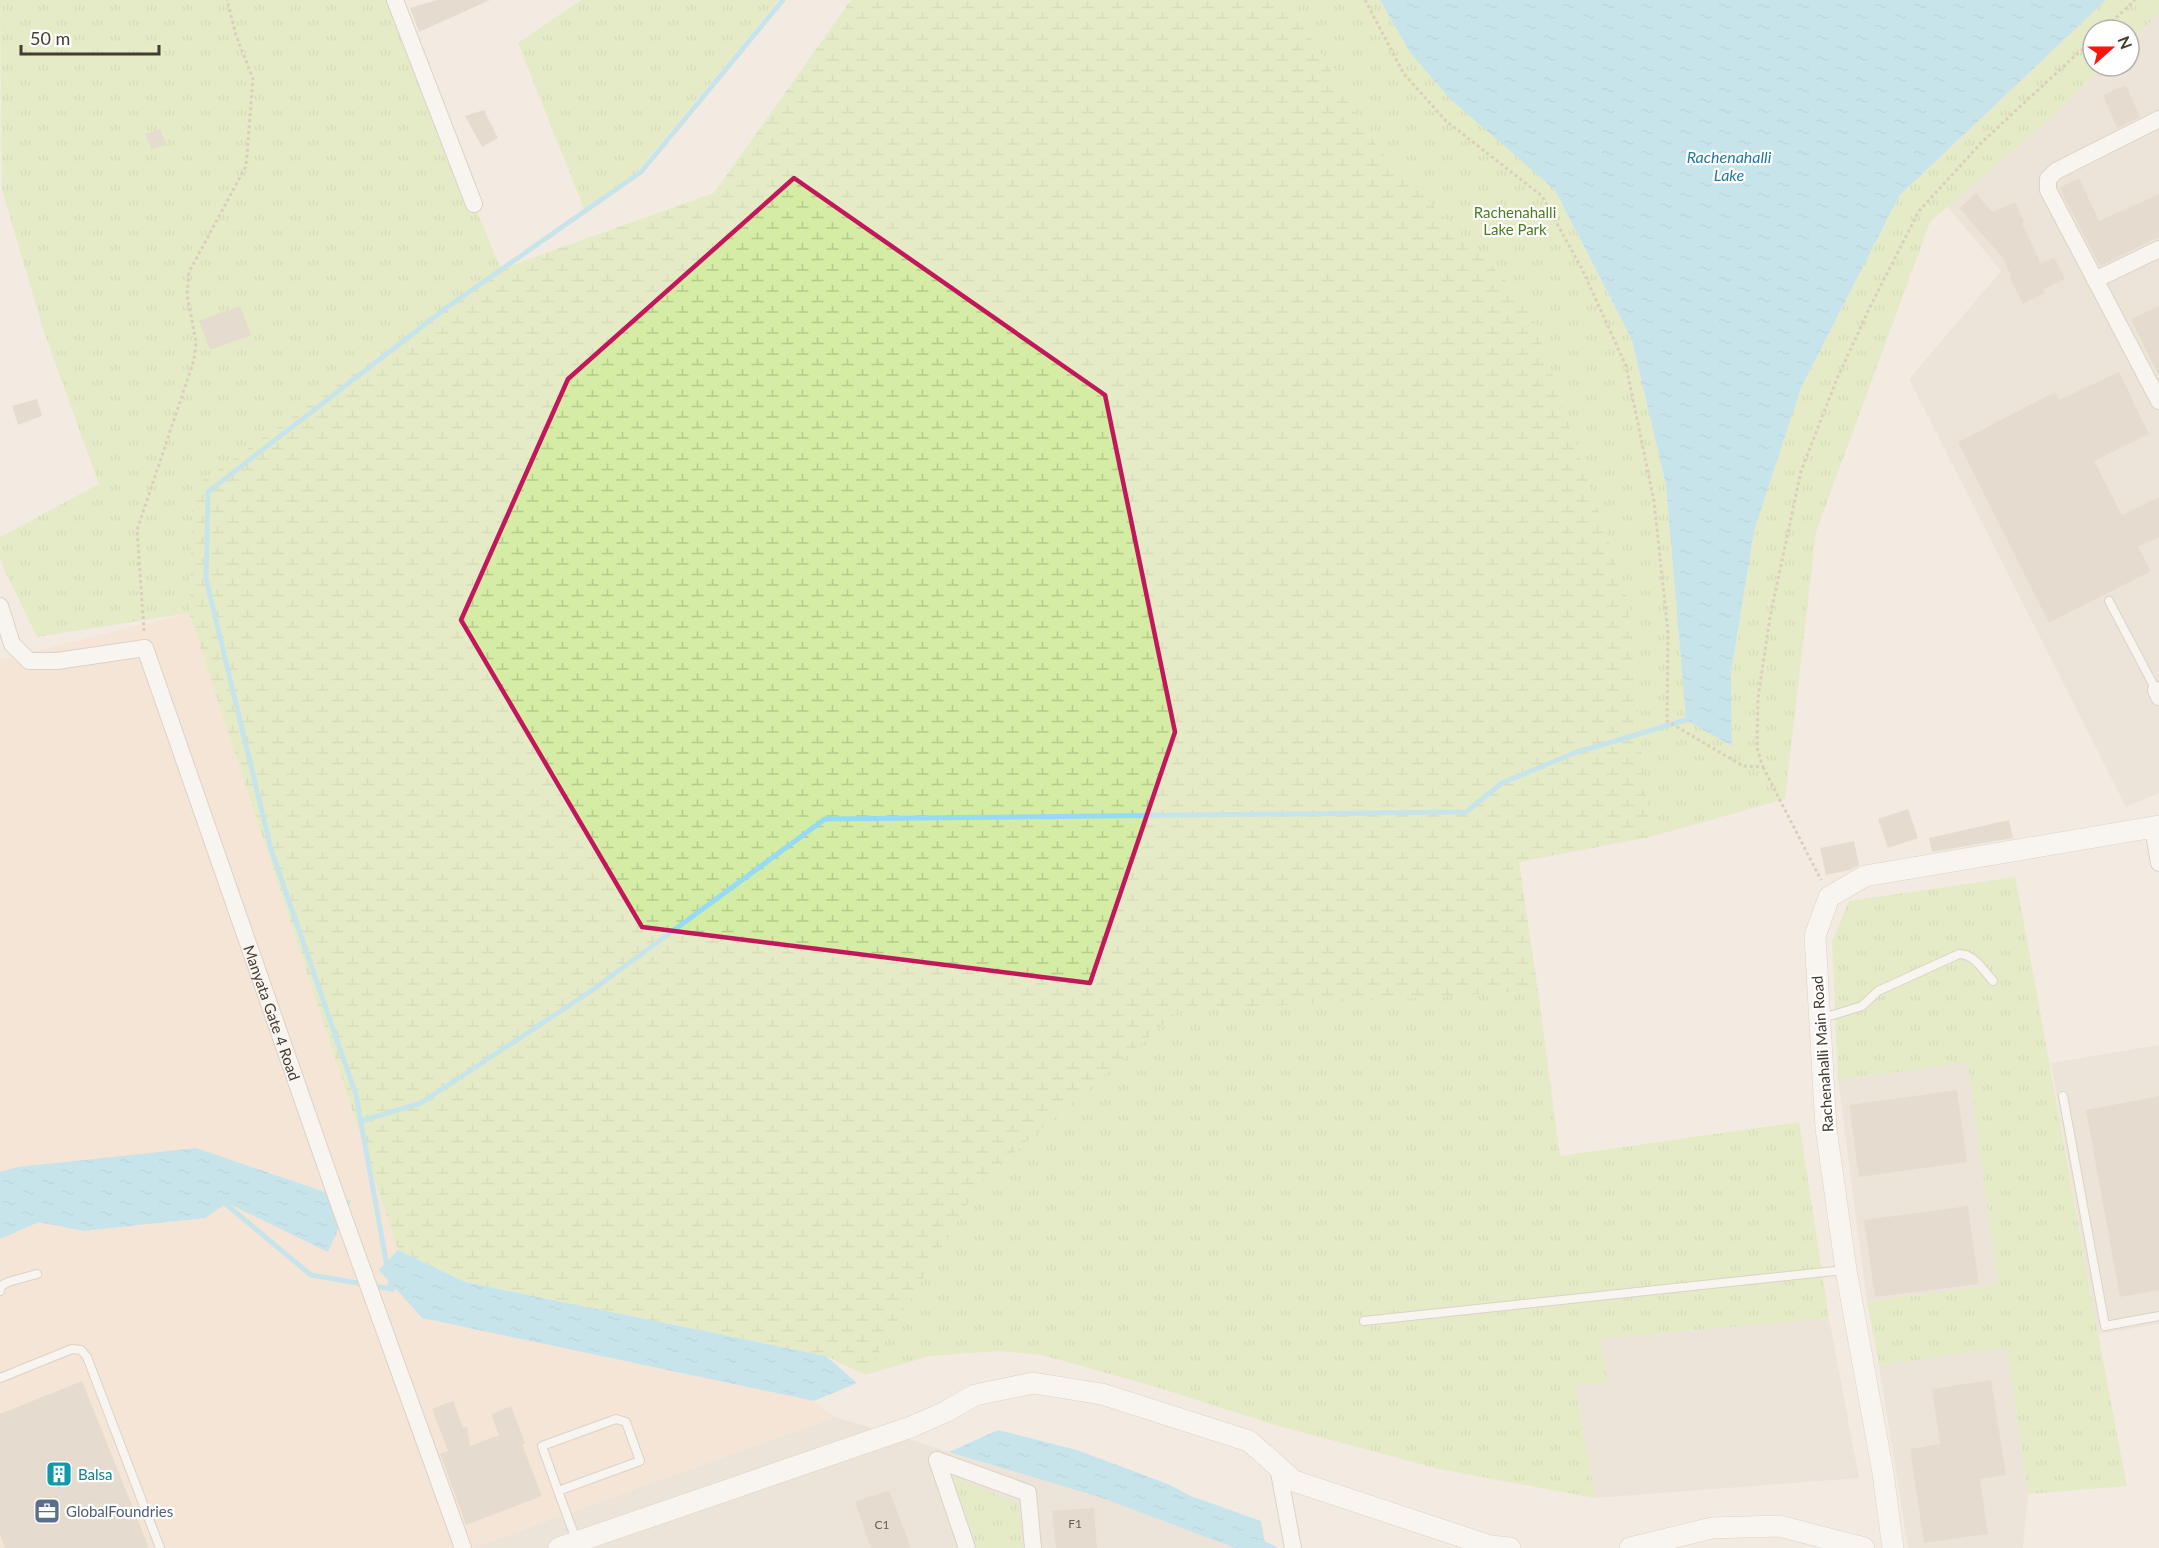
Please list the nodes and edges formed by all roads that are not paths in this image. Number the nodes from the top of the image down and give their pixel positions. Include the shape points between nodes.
1 (395, 0) edge
2 (2159, 118) edge
3 (474, 204) dead end
4 (2159, 249) edge
5 (2095, 280) junction
6 (2159, 401) edge
7 (2109, 601) dead end
8 (0, 606) edge
9 (2157, 694) edge
10 (2156, 827) edge
11 (2159, 863) edge
12 (1993, 981) dead end
13 (1820, 1019) junction
14 (2063, 1096) dead end
15 (1846, 1269) junction
16 (37, 1274) dead end
17 (0, 1292) edge
18 (2159, 1316) edge
19 (1364, 1321) dead end
20 (0, 1378) edge
21 (1278, 1467) junction
22 (558, 1491) junction
23 (568, 1545) edge
24 (160, 1548) edge
25 (463, 1548) edge
26 (967, 1548) edge
27 (1033, 1548) edge
28 (1293, 1548) edge
29 (1510, 1548) edge
30 (1630, 1548) edge
31 (1864, 1548) edge
32 (1893, 1548) edge

1 - 3 street
2 - 5 street via 2056,171 2048,180 2048,190
4 - 5 street
5 - 6 street
7 - 9 lane
8 - 25 street, Manyata Gate 4 Road via 12,644 29,662 145,648
10 - 11 street
10 - 13 street, Rachenahalli Main Road via 1864,876 1829,897 1815,936
12 - 13 lane via 1972,958 1959,954 1878,991 1862,1006
13 - 15 street, Rachenahalli Main Road via 1826,1128
14 - 18 lane via 2105,1326
15 - 19 lane
15 - 32 street, Rachenahalli Main Road
16 - 17 lane via 8,1282
20 - 24 lane via 72,1349 81,1350
21 - 23 street via 1249,1441 1102,1394 1033,1383 975,1395 936,1416
21 - 28 street
21 - 29 street via 1294,1481 1490,1546
22 - 22 lane via 542,1446 616,1419 626,1422 640,1461
22 - 23 lane
26 - 27 street via 937,1460 1028,1493
30 - 31 street via 1712,1528 1779,1526

